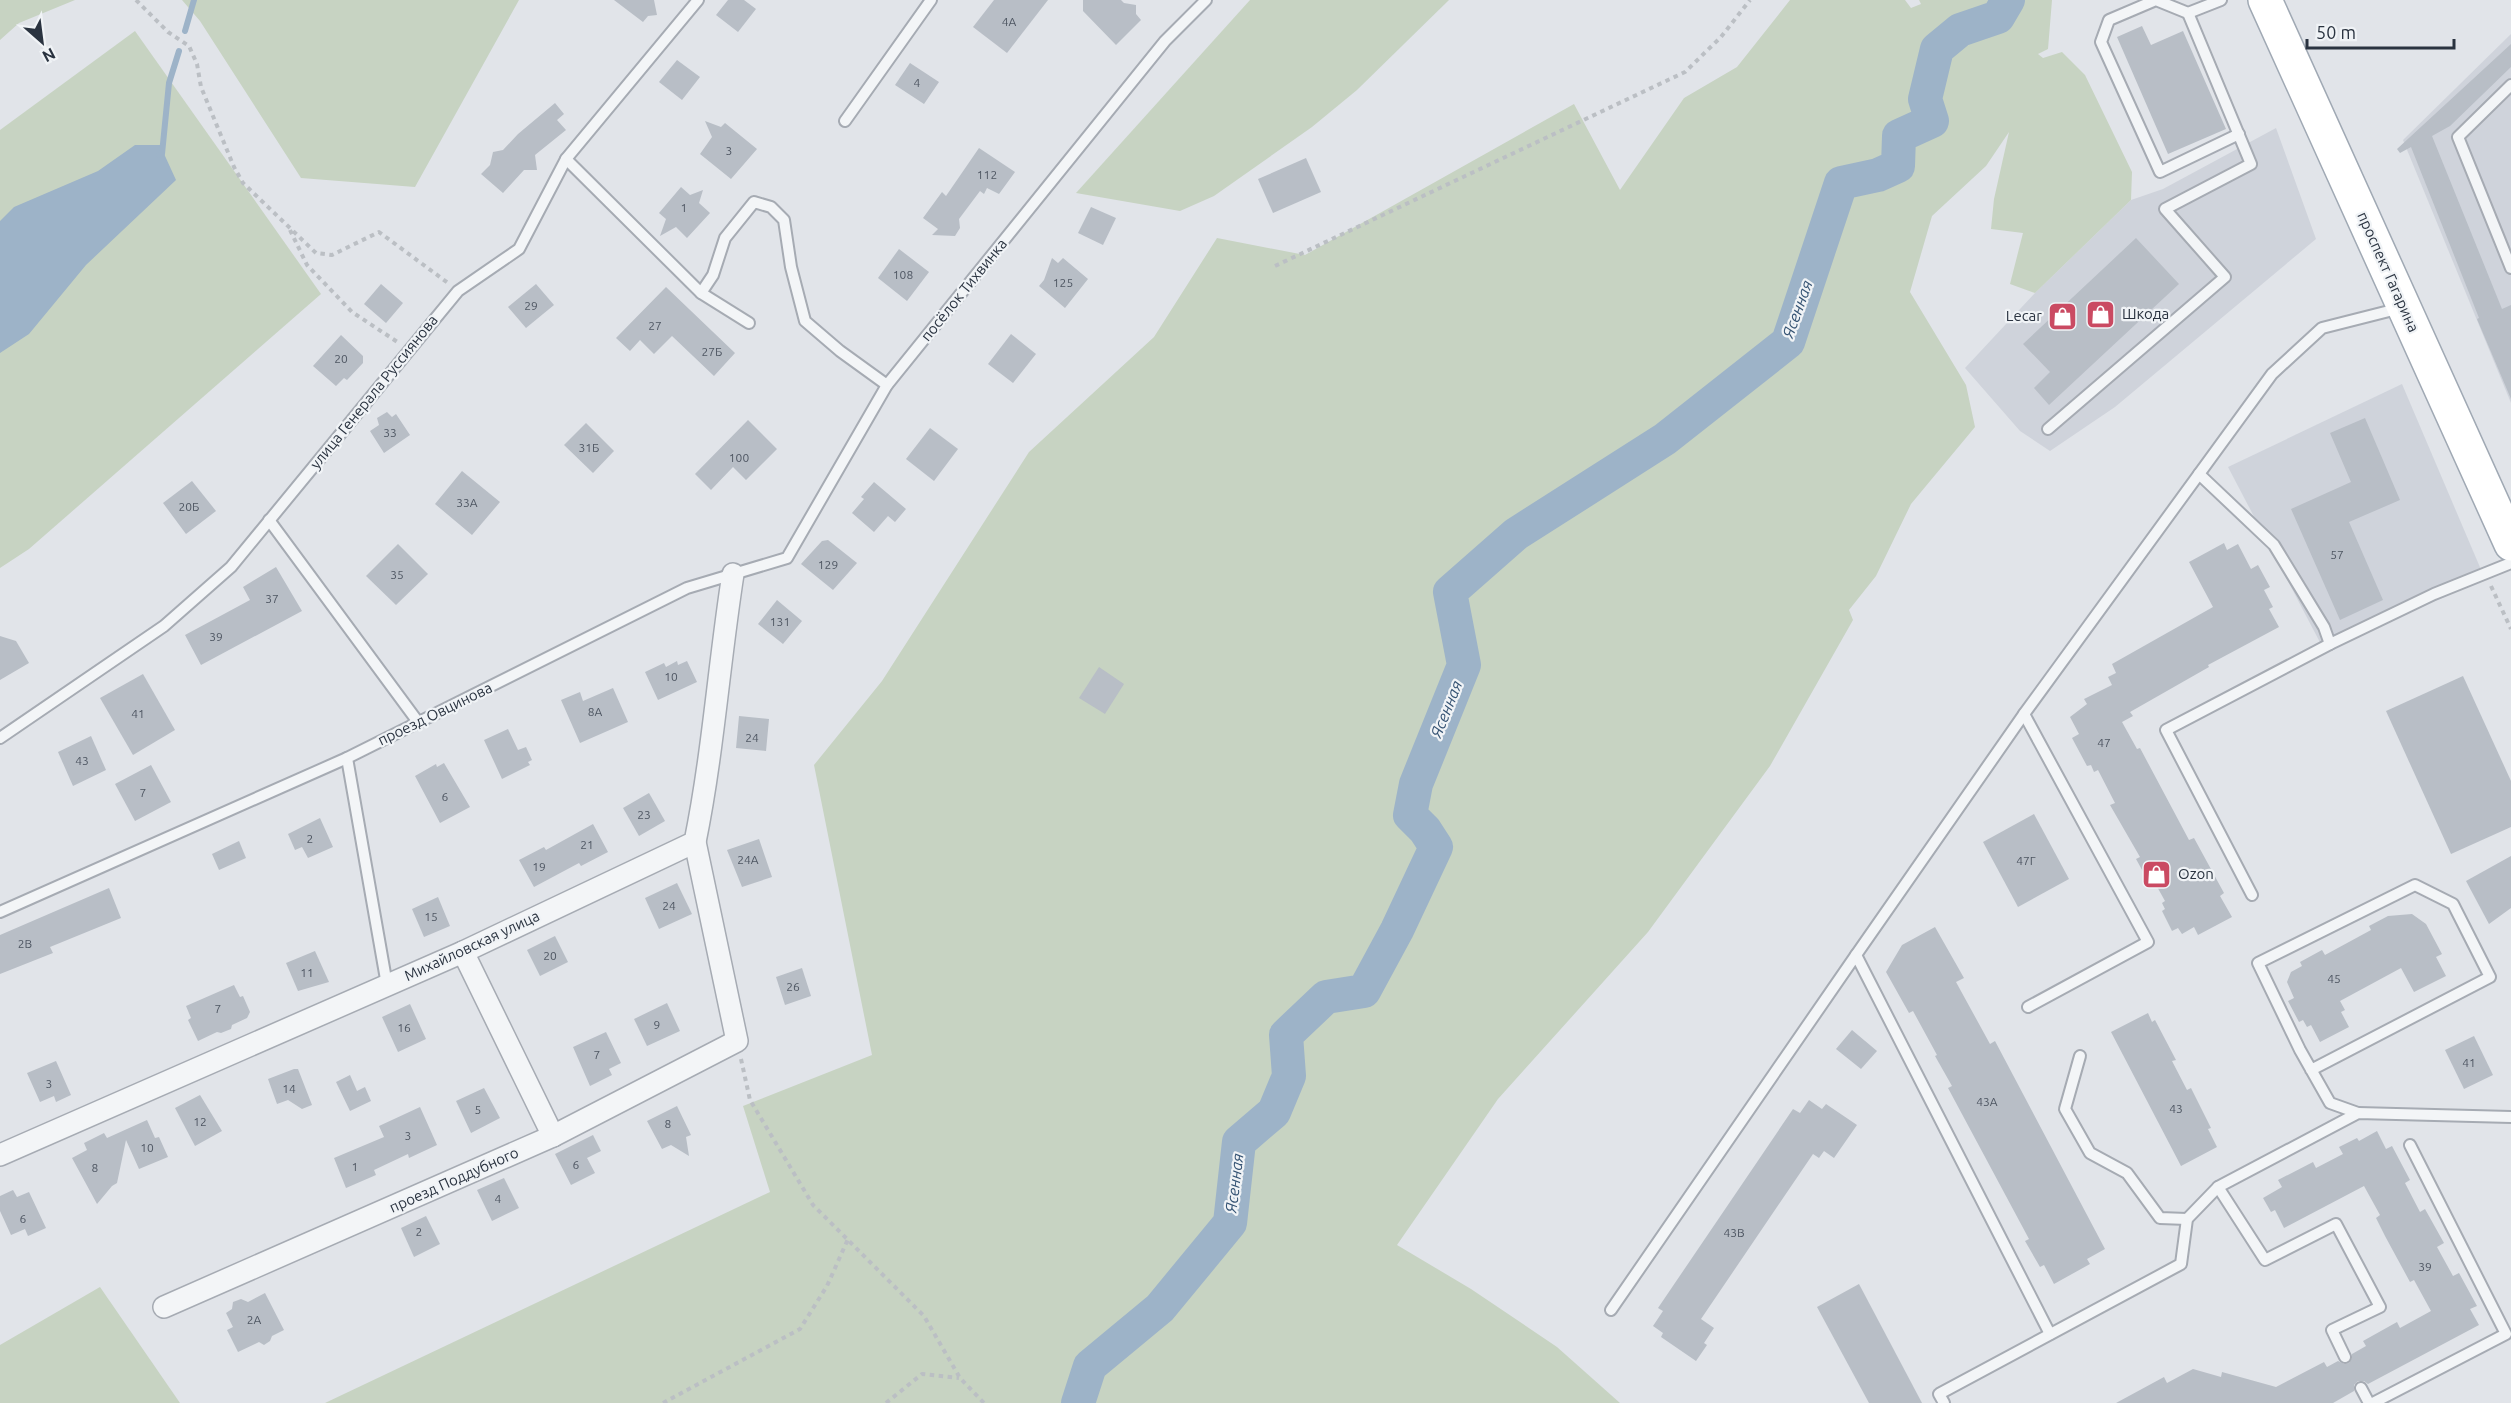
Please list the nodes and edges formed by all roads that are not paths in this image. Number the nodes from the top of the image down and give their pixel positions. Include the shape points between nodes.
1 (698, 0) edge
2 (931, 0) edge
3 (1206, 0) edge
4 (2221, 0) edge
5 (2265, 0) edge
6 (2188, 14) junction
7 (2511, 85) edge
8 (845, 121) dead end
9 (2239, 134) junction
10 (566, 159) junction
11 (2511, 268) edge
12 (701, 293) junction
13 (2404, 307) junction
14 (749, 323) dead end
15 (887, 385) junction
16 (2048, 429) dead end
17 (2199, 474) junction
18 (269, 520) junction
19 (2511, 544) edge
20 (2511, 563) edge
21 (733, 574) junction
22 (2330, 644) junction
23 (2024, 714) junction
24 (418, 722) junction
25 (0, 738) edge
26 (347, 758) junction
27 (696, 842) junction
28 (2253, 895) dead end
29 (0, 912) edge
30 (463, 952) junction
31 (1856, 955) junction
32 (387, 985) junction
33 (2028, 1008) dead end
34 (2080, 1056) dead end
35 (2311, 1070) junction
36 (2358, 1113) junction
37 (2511, 1117) edge
38 (553, 1136) junction
39 (2410, 1145) dead end
40 (0, 1155) edge
41 (2218, 1187) junction
42 (2187, 1219) junction
43 (164, 1307) dead end
44 (1611, 1310) dead end
45 (2050, 1334) junction
46 (2345, 1357) dead end
47 (2361, 1388) dead end
48 (1944, 1403) edge
49 (2371, 1403) edge

1 - 10 lane, улица Генерала Руссиянова
2 - 8 lane
3 - 15 lane, посёлок Тихвинка via 1165,41
4 - 6 lane
5 - 13 main road, проспект Гагарина
6 - 9 lane
6 - 9 lane via 2156,0 2109,20 2101,42 2160,172
7 - 11 lane via 2458,137
9 - 16 lane via 2251,164 2164,209 2225,277
10 - 12 lane
10 - 18 lane, улица Генерала Руссиянова via 519,249 458,291
12 - 14 lane
12 - 15 lane via 713,275 725,238 754,202 771,207 784,220 805,321
13 - 17 lane via 2322,328 2272,374
13 - 19 main road, проспект Гагарина
15 - 21 lane, посёлок Тихвинка via 787,558
17 - 22 lane via 2274,546 2324,627
17 - 23 lane
18 - 24 lane
18 - 25 lane, улица Генерала Руссиянова via 231,567 164,626
20 - 22 lane via 2434,594
21 - 24 lane, проезд Овцинова via 687,588
21 - 27 street
22 - 28 lane via 2166,730
23 - 31 lane
23 - 33 lane via 2148,942
24 - 26 lane, проезд Овцинова
26 - 29 lane, проезд Овцинова
26 - 32 lane
27 - 30 street, Михайловская улица
27 - 38 street, проезд Поддубного via 738,1041
30 - 32 street, Михайловская улица
30 - 38 street
31 - 44 lane
31 - 45 lane
32 - 40 street, Михайловская улица
34 - 42 lane via 2065,1109 2090,1153 2127,1173 2160,1218
35 - 35 lane via 2258,963 2415,885 2453,904 2490,977
35 - 36 lane via 2331,1103
36 - 37 lane
36 - 41 lane
38 - 43 street, проезд Поддубного
39 - 49 lane via 2506,1334
41 - 42 lane
41 - 46 lane via 2265,1260 2336,1224 2380,1306 2332,1330
42 - 45 lane via 2181,1264
45 - 48 lane via 1939,1394
47 - 49 lane

